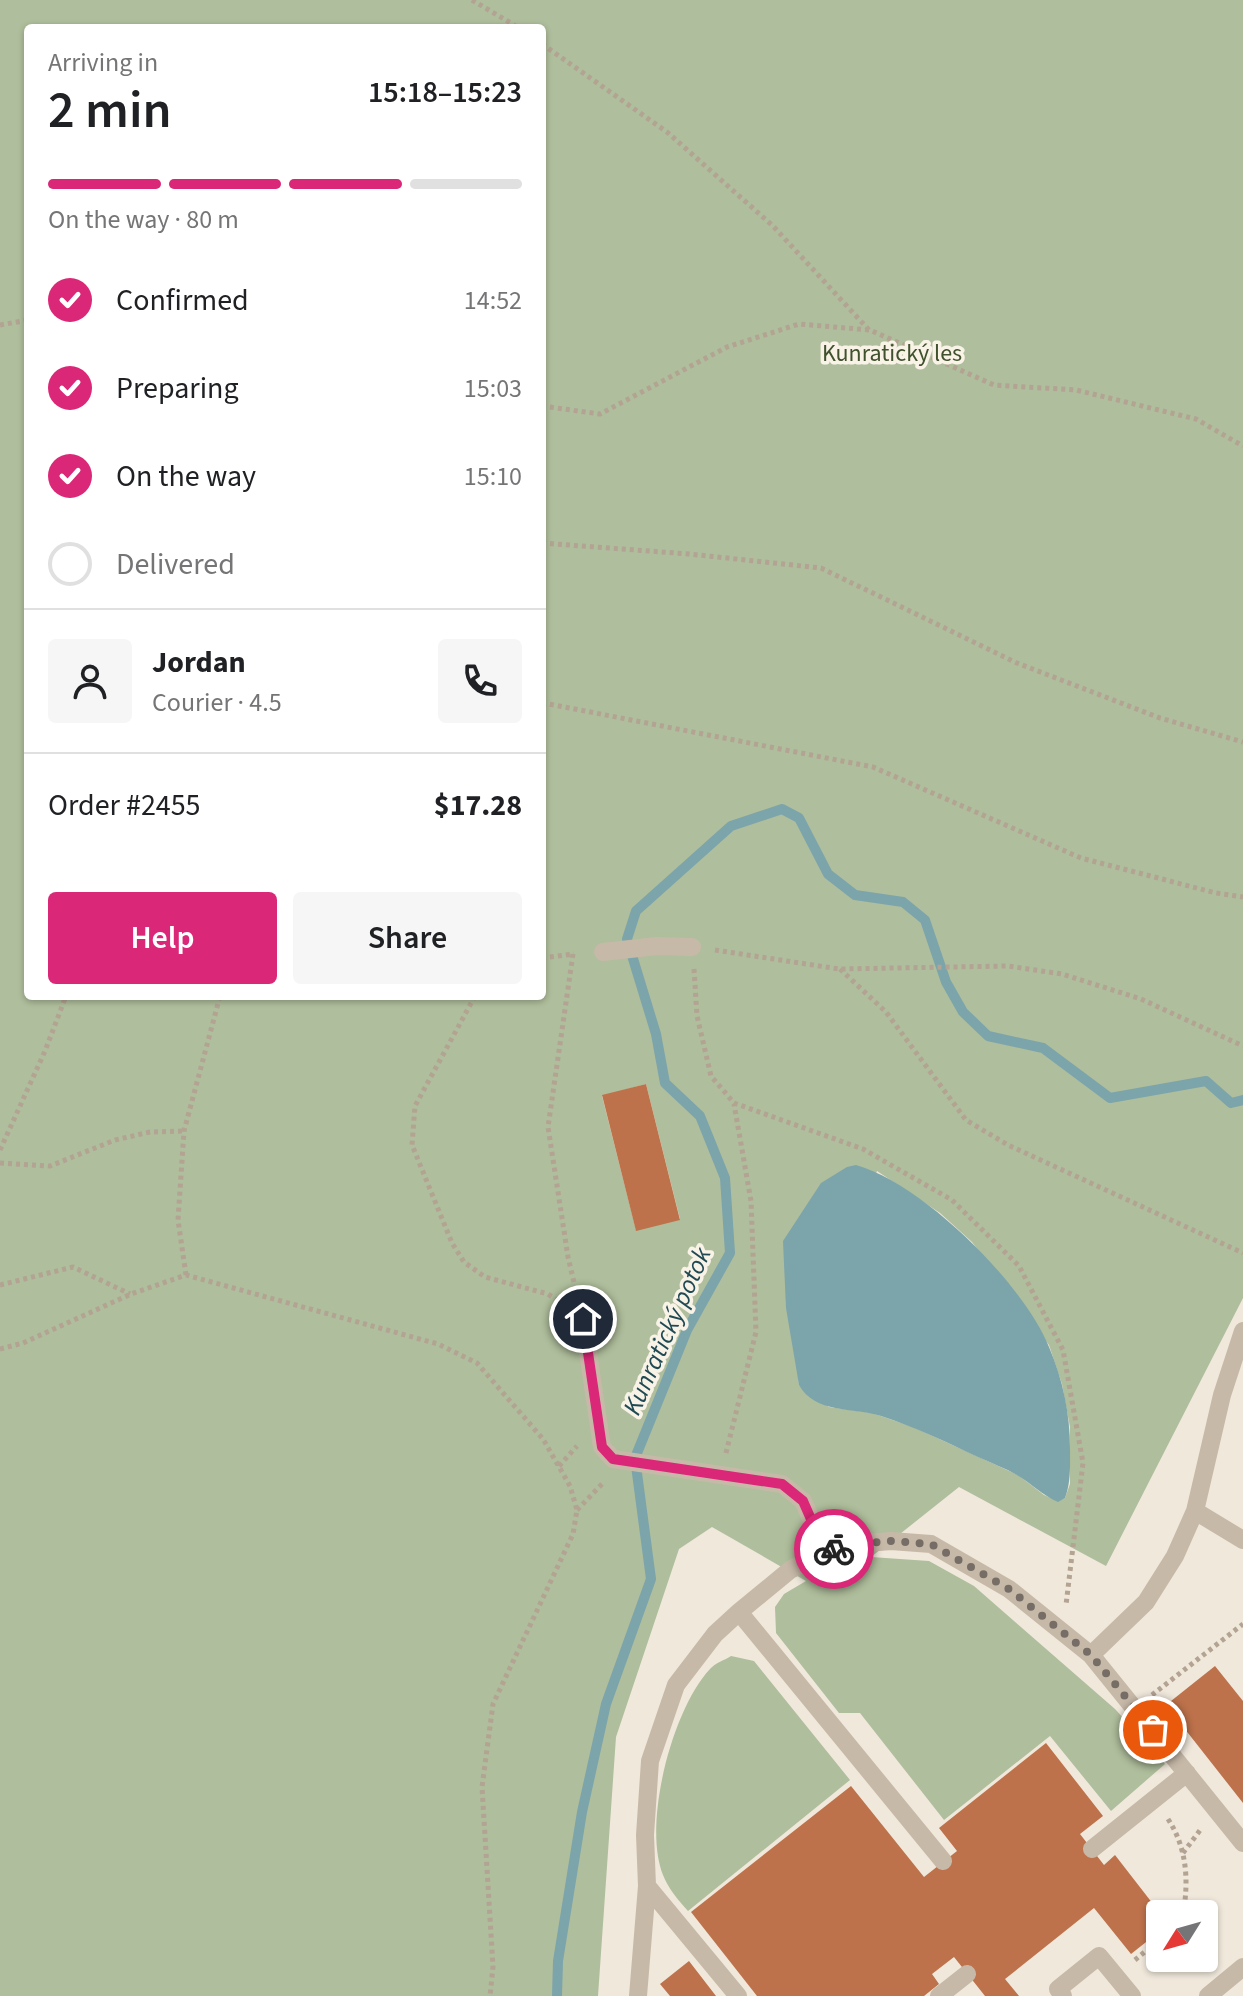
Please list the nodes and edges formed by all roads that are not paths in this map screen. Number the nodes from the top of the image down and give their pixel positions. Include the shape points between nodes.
1 (692, 947) road end
2 (603, 952) road end
3 (583, 1319) road end
4 (1243, 1331) edge
5 (1195, 1511) junction
6 (1243, 1540) edge
7 (825, 1551) junction
8 (739, 1612) junction
9 (1091, 1655) junction
10 (1187, 1773) junction
11 (1243, 1843) edge
12 (1092, 1849) dead end
13 (943, 1861) dead end
14 (647, 1886) junction
15 (1243, 1967) edge
16 (967, 1974) dead end
17 (638, 1996) edge
18 (738, 1996) edge
19 (939, 1996) edge
20 (1063, 1996) edge
21 (1132, 1996) edge
22 (1208, 1996) edge

1 - 2 lane
3 - 7 lane via 602,1447 613,1459 782,1484 803,1501
4 - 5 lane
5 - 6 lane
5 - 9 lane via 1146,1602
7 - 8 lane via 790,1570
7 - 9 lane via 891,1541 931,1544 1009,1589
8 - 13 lane
8 - 14 lane via 676,1685 650,1761
9 - 10 lane
10 - 11 lane
10 - 12 lane
14 - 17 lane
14 - 18 lane
15 - 22 lane
16 - 19 lane
20 - 21 lane via 1058,1989 1099,1956

